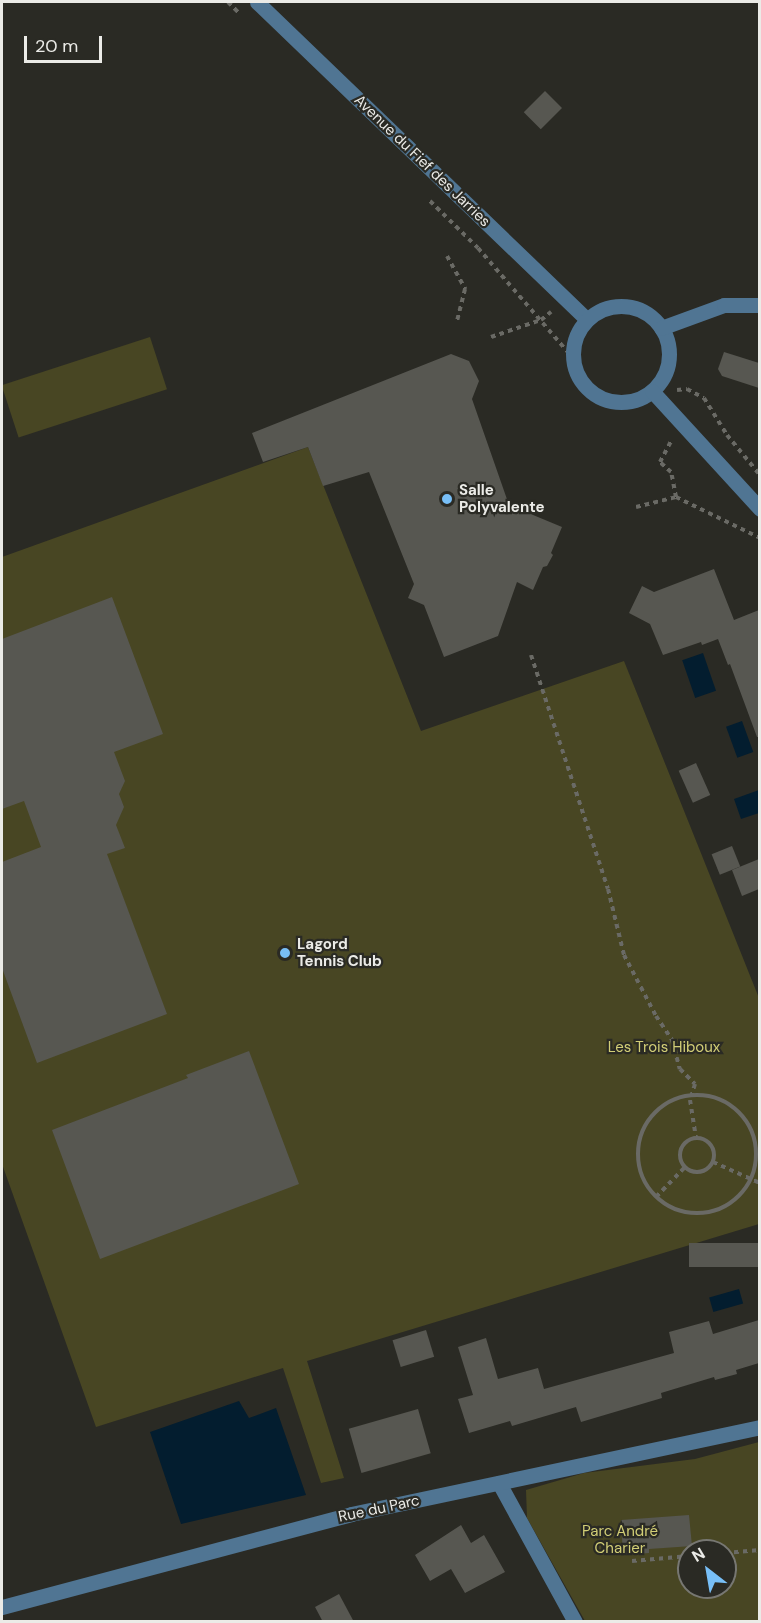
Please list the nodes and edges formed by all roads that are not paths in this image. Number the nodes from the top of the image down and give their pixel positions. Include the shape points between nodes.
1 (257, 2) edge
2 (759, 305) edge
3 (586, 320) junction
4 (661, 328) junction
5 (652, 391) junction
6 (759, 510) edge
7 (759, 1427) edge
8 (499, 1483) junction
9 (2, 1607) edge
10 (575, 1622) edge

1 - 3 street, Avenue du Fief des Jarries
2 - 4 street via 724,305
3 - 4 street via 611,307 626,306 639,310
3 - 5 street via 578,331 573,358 578,378 585,387 608,401 624,403
4 - 5 street via 667,340 668,361
5 - 6 street
7 - 8 street, Rue du Parc
8 - 9 street, Rue du Parc via 351,1514
8 - 10 street

